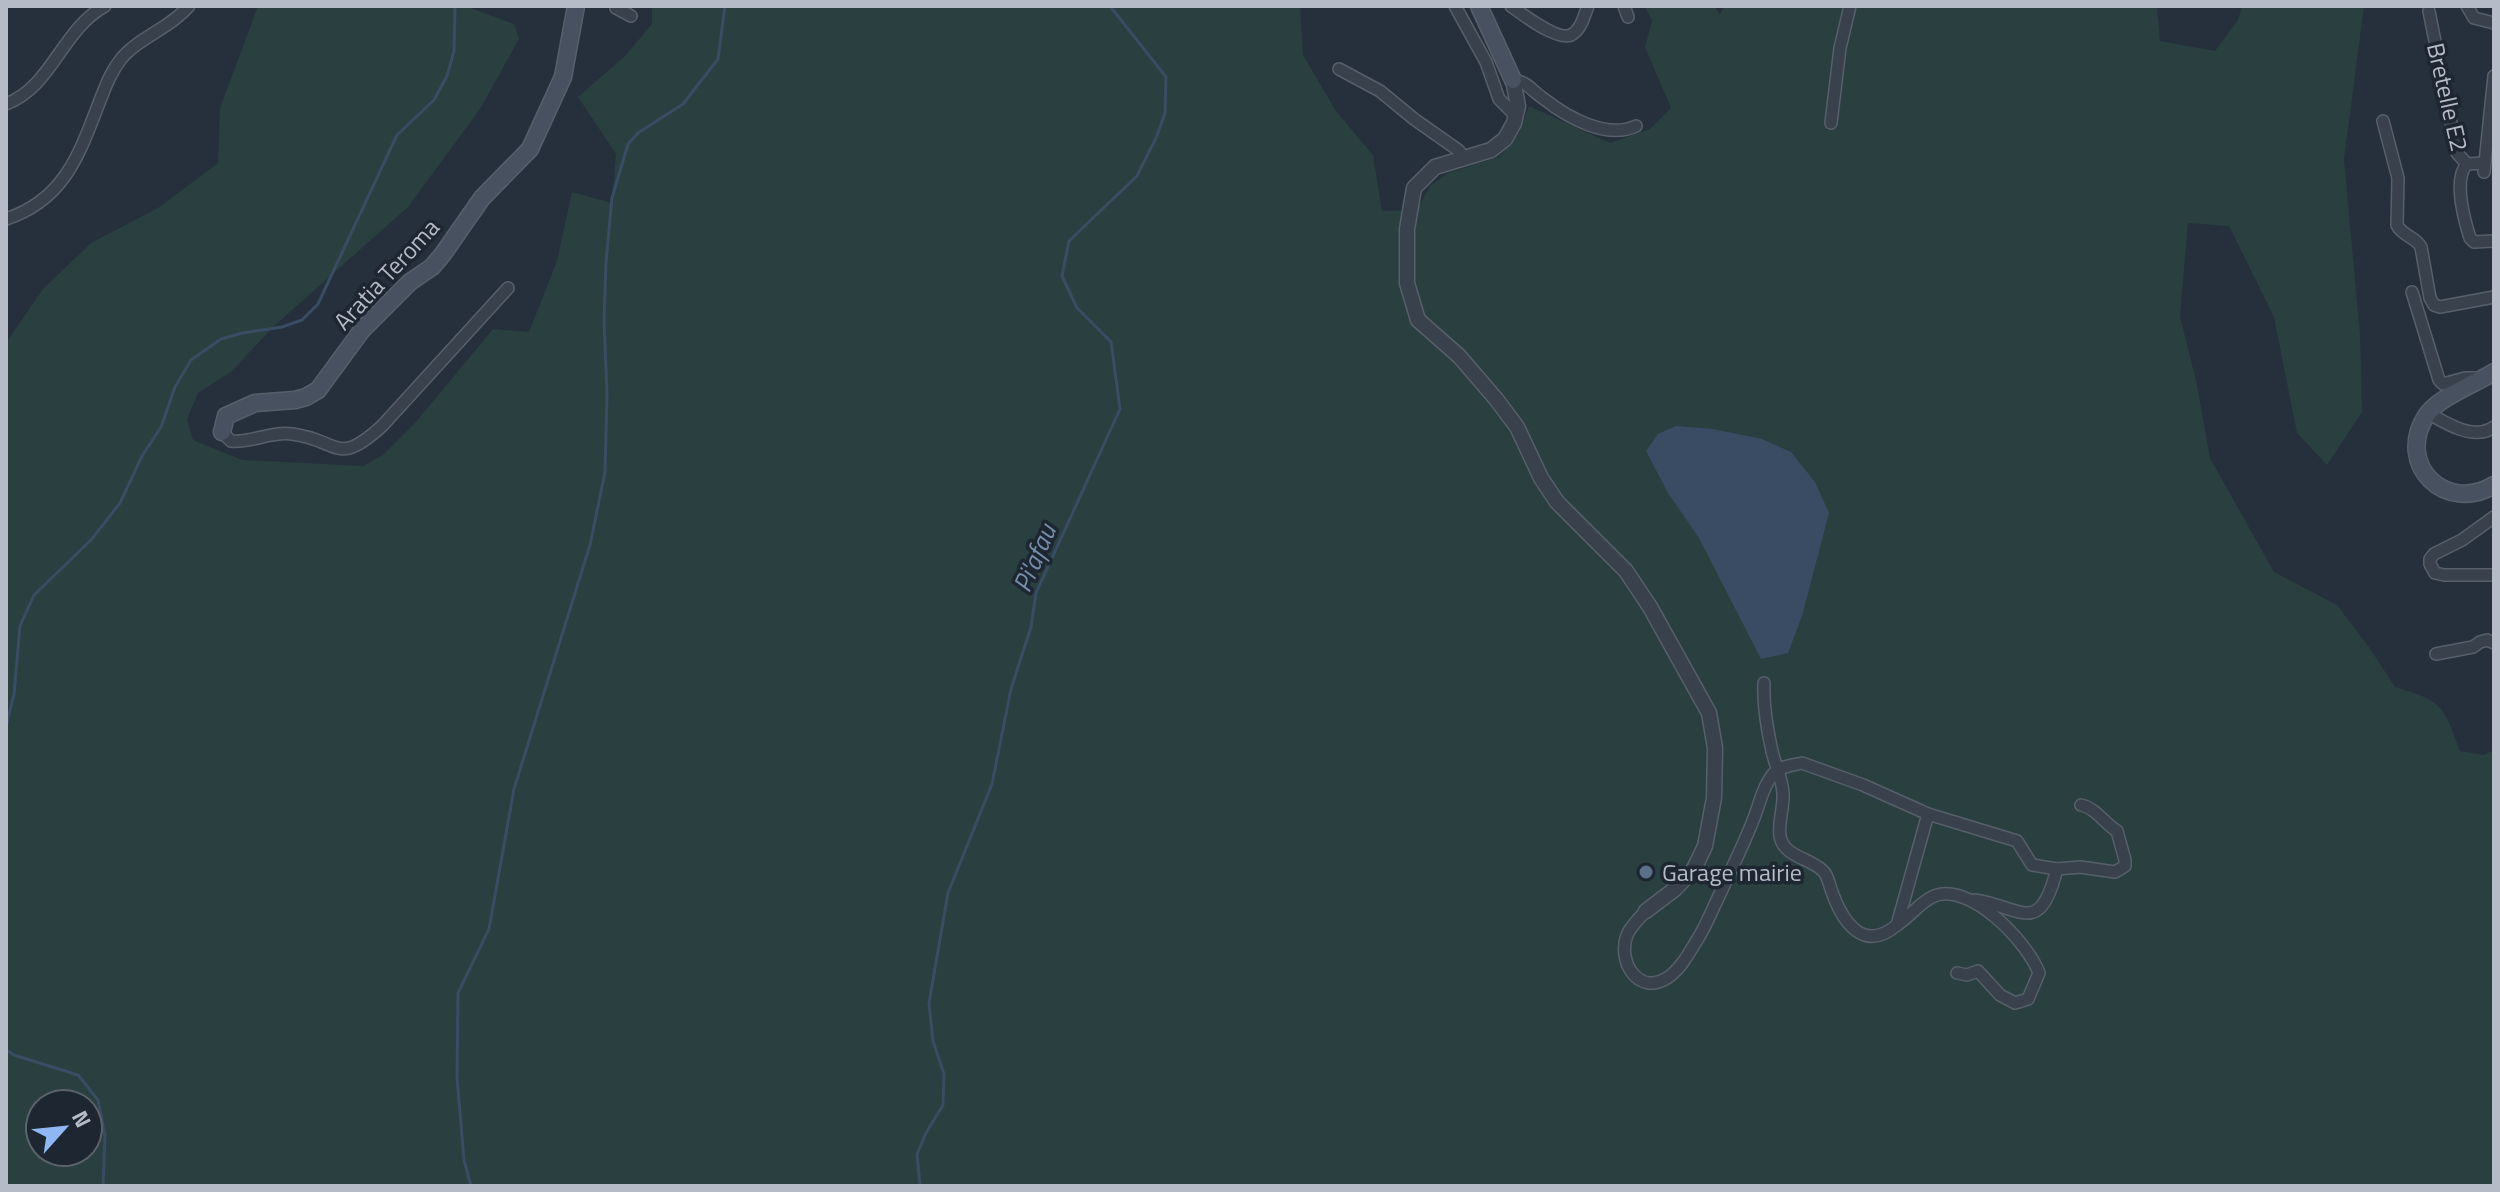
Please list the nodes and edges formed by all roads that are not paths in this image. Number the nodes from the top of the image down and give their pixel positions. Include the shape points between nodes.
1 (105, 6) edge
2 (189, 6) edge
3 (576, 6) edge
4 (616, 6) edge
5 (1479, 6) edge
6 (1511, 6) edge
7 (1588, 6) edge
8 (1850, 6) edge
9 (2467, 6) edge
10 (1457, 10) edge
11 (2429, 11) dead end
12 (631, 16) dead end
13 (2494, 23) edge
14 (1339, 69) dead end
15 (2494, 76) edge
16 (1513, 80) junction
17 (6, 104) edge
18 (1516, 116) junction
19 (2383, 121) dead end
20 (1831, 123) dead end
21 (1636, 126) dead end
22 (1466, 159) junction
23 (2467, 164) junction
24 (6, 219) edge
25 (2493, 241) edge
26 (508, 288) dead end
27 (2412, 292) dead end
28 (2494, 297) edge
29 (2489, 375) edge
30 (2428, 413) junction
31 (2494, 427) edge
32 (222, 432) joint
33 (2494, 485) edge
34 (2494, 517) edge
35 (2494, 575) edge
36 (2494, 643) edge
37 (2436, 654) dead end
38 (1764, 683) dead end
39 (1776, 772) junction
40 (2081, 805) dead end
41 (1928, 814) junction
42 (2057, 869) junction
43 (1958, 896) junction
44 (1646, 911) joint
45 (1897, 925) junction
46 (1957, 973) dead end

1 - 17 street via 75,31 33,90
2 - 24 street via 121,59 77,158 54,192
3 - 32 main road, Aratia Teroma via 563,77 530,149 482,198 443,254 362,330 318,390 295,400 238,409 226,416
4 - 12 street
5 - 16 main road
6 - 7 street via 1565,35 1581,25
8 - 20 street
9 - 13 street via 2474,18
10 - 18 street via 1486,62 1499,99
11 - 23 street, Bretelle E2 via 2454,144
14 - 22 street via 1380,91
15 - 23 street, Bretelle E2 via 2484,167
16 - 18 street
16 - 21 street via 1583,122 1613,131
18 - 22 street via 1505,139
19 - 28 street via 2398,178 2397,225 2418,240 2434,305
22 - 44 street via 1435,167 1414,188 1406,255 1407,283 1418,320 1459,356 1517,427 1557,502 1626,571 1709,713 1714,798 1705,846 1694,869
23 - 25 street via 2460,185 2470,238
26 - 32 street via 382,426 353,448 333,448 292,434 239,442
27 - 29 street via 2439,380 2443,384
29 - 30 main road
30 - 31 street via 2466,430 2482,433
30 - 33 main road via 2417,438 2422,470 2436,485 2456,494 2477,494
34 - 35 street via 2434,554 2430,564 2444,575
36 - 37 street via 2487,640
38 - 39 street
39 - 41 street via 1802,763
39 - 44 street via 1765,786 1699,937 1667,978 1647,983 1629,970 1624,953 1627,935
39 - 45 street via 1783,793 1784,846 1823,870 1854,929 1877,936
40 - 42 street via 2117,831 2125,866 2115,872
41 - 42 street via 2017,841 2032,865
41 - 45 street
42 - 43 street via 2047,899 2032,913
43 - 45 street via 1932,897
43 - 46 street via 2001,921 2039,973 2028,999 2015,1003 1978,971

